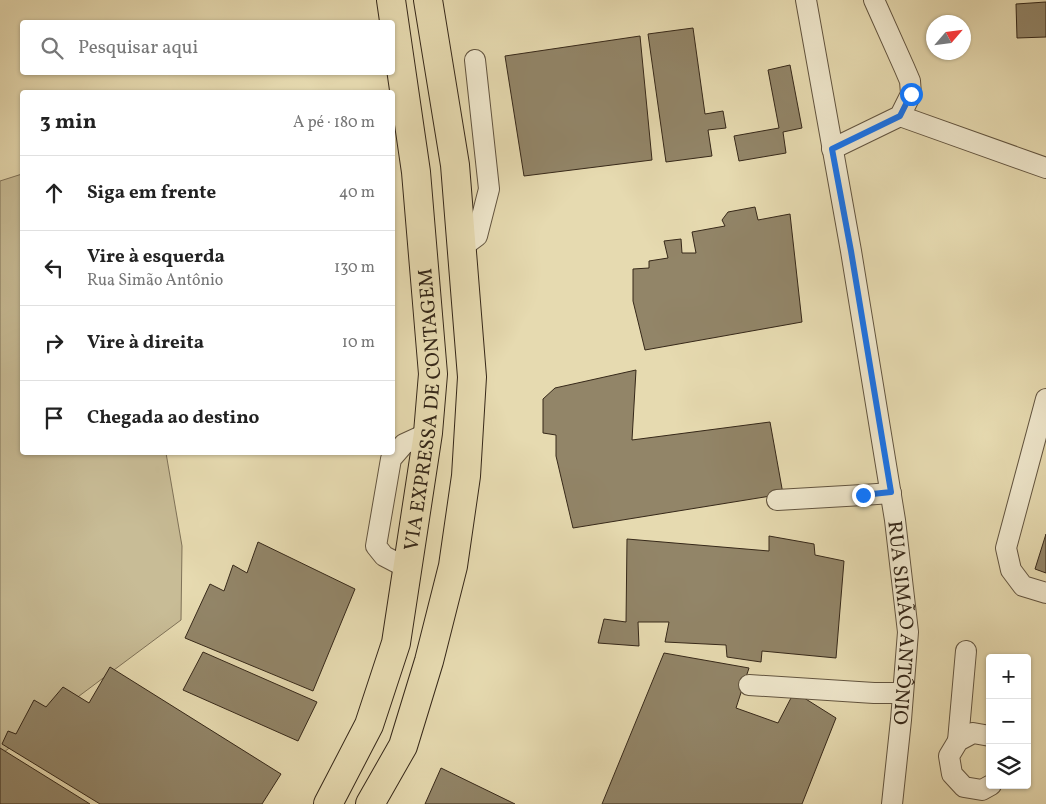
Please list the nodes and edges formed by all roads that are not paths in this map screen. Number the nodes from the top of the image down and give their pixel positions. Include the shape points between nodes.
1 (391, 0) edge
2 (428, 0) edge
3 (806, 0) edge
4 (874, 0) edge
5 (394, 20) edge
6 (395, 28) edge
7 (475, 60) dead end
8 (900, 116) junction
9 (832, 149) junction
10 (1046, 168) edge
11 (461, 248) junction
12 (1046, 399) edge
13 (891, 492) junction
14 (776, 500) dead end
15 (1046, 593) edge
16 (966, 651) dead end
17 (749, 685) dead end
18 (903, 693) junction
19 (986, 735) edge
20 (958, 741) junction
21 (986, 788) edge
22 (960, 795) edge
23 (328, 804) edge
24 (370, 804) edge
25 (892, 804) edge

1 - 5 highway, VIA EXPRESSA DE CONTAGEM
2 - 11 highway, VIA EXPRESSA DE CONTAGEM via 455,166
3 - 9 street, RUA SIMÃO ANTÔNIO
4 - 8 street via 910,81 911,94
6 - 23 highway, VIA EXPRESSA DE CONTAGEM via 417,182 433,374 428,434 396,643 369,725
7 - 11 street via 490,189 476,236
8 - 9 street
8 - 10 street
9 - 13 street, RUA SIMÃO ANTÔNIO
11 - 24 highway, VIA EXPRESSA DE CONTAGEM via 472,377 466,476 453,566 403,746
12 - 15 street via 1006,548 1010,570 1023,586
13 - 14 street
13 - 18 street, RUA SIMÃO ANTÔNIO via 908,632
16 - 20 street
17 - 18 street
18 - 25 street, RUA SIMÃO ANTÔNIO
19 - 20 street via 973,733
20 - 22 street via 949,756
21 - 22 street

